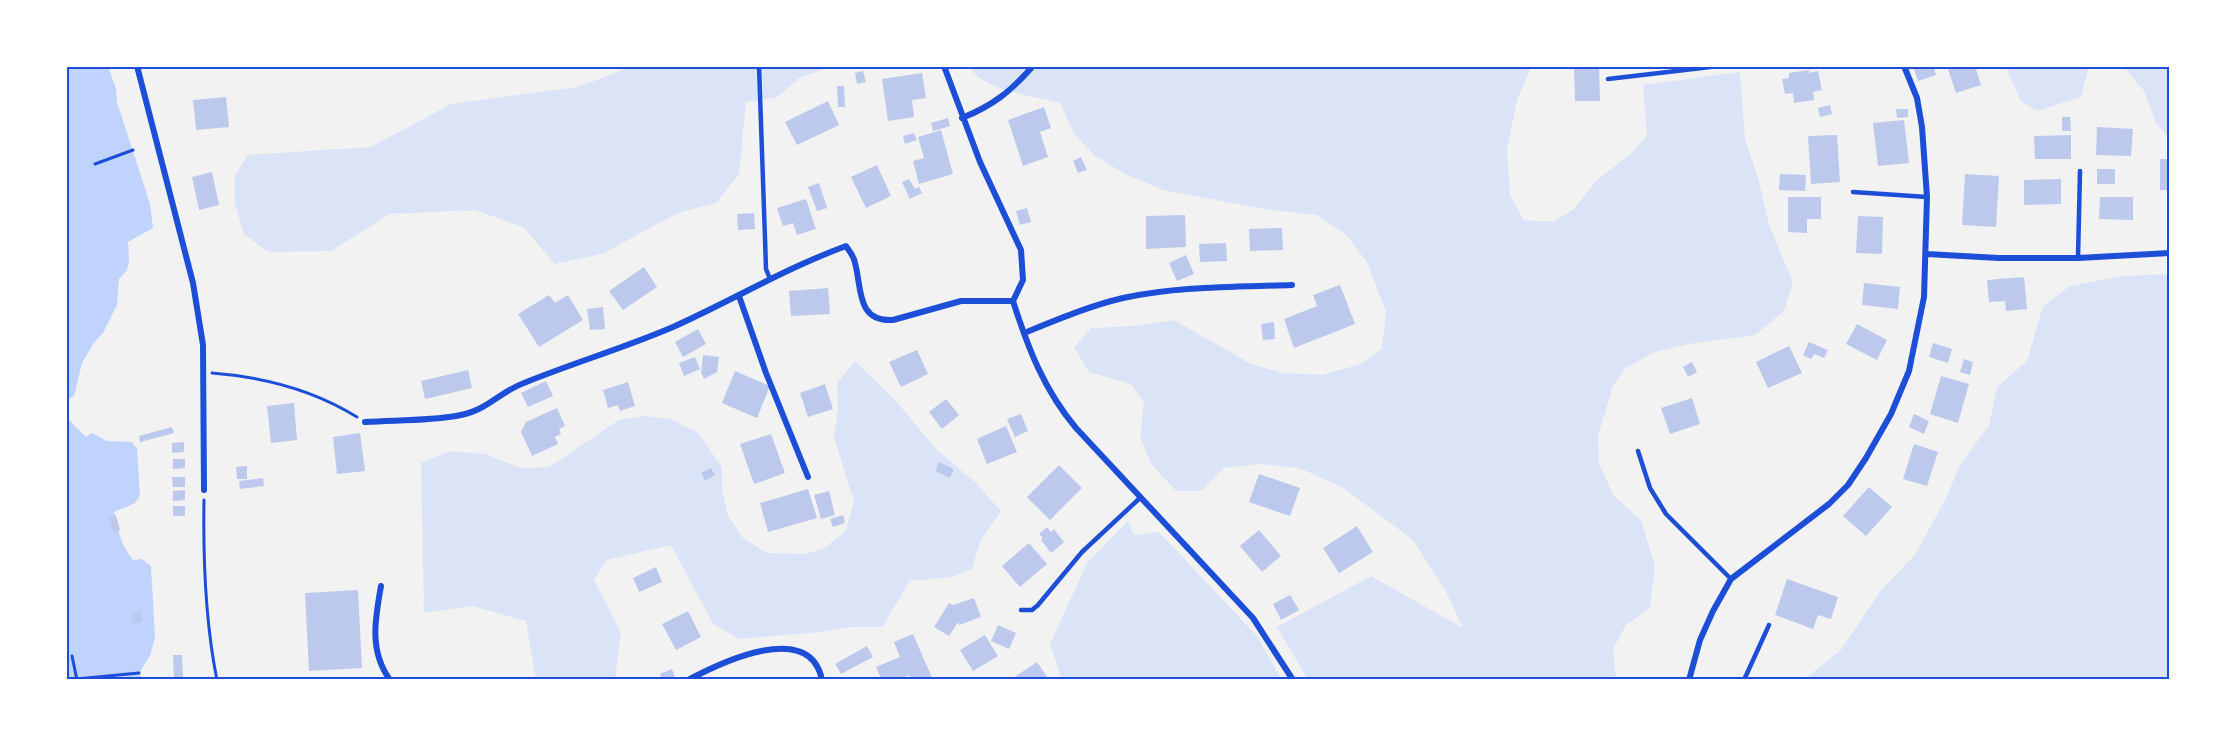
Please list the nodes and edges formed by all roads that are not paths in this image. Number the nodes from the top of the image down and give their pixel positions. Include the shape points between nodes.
1 (137, 66) edge
2 (759, 66) edge
3 (944, 66) edge
4 (1033, 66) edge
5 (1719, 66) edge
6 (1904, 66) edge
7 (1608, 79) dead end
8 (962, 118) junction
9 (2080, 171) dead end
10 (1854, 192) dead end
11 (1927, 197) junction
12 (2170, 253) edge
13 (1926, 254) junction
14 (2078, 258) junction
15 (770, 279) junction
16 (1292, 285) dead end
17 (739, 296) junction
18 (1013, 301) junction
19 (1024, 333) junction
20 (365, 422) road end
21 (1638, 452) dead end
22 (808, 477) dead end
23 (204, 490) road end
24 (1141, 496) junction
25 (1731, 579) junction
26 (381, 586) dead end
27 (1021, 610) dead end
28 (1769, 625) dead end
29 (390, 680) edge
30 (688, 680) edge
31 (822, 680) edge
32 (1293, 680) edge
33 (1689, 680) edge
34 (1744, 680) edge

1 - 23 street via 193,283 203,345
2 - 15 lane via 766,269
3 - 8 street
4 - 8 street via 1001,98
5 - 7 lane
6 - 11 street via 1921,118
8 - 18 street via 1021,250 1023,280
9 - 14 lane
10 - 11 lane
11 - 13 street
12 - 14 street
13 - 14 street
13 - 25 street via 1922,312 1909,371 1866,458 1829,504
15 - 17 street
15 - 18 street via 846,246 855,261 867,311 882,320 961,301
16 - 19 street via 1184,290 1122,298
17 - 20 street via 621,348 522,383 481,410 455,416
17 - 22 street
18 - 19 street
19 - 24 street via 1060,410
21 - 25 lane via 1650,488 1666,514
24 - 27 lane via 1082,552 1038,605 1032,610
24 - 32 street via 1253,618
25 - 33 street via 1700,640
26 - 29 street via 374,635 382,670
28 - 34 lane
30 - 31 street via 743,656 791,649 812,660

